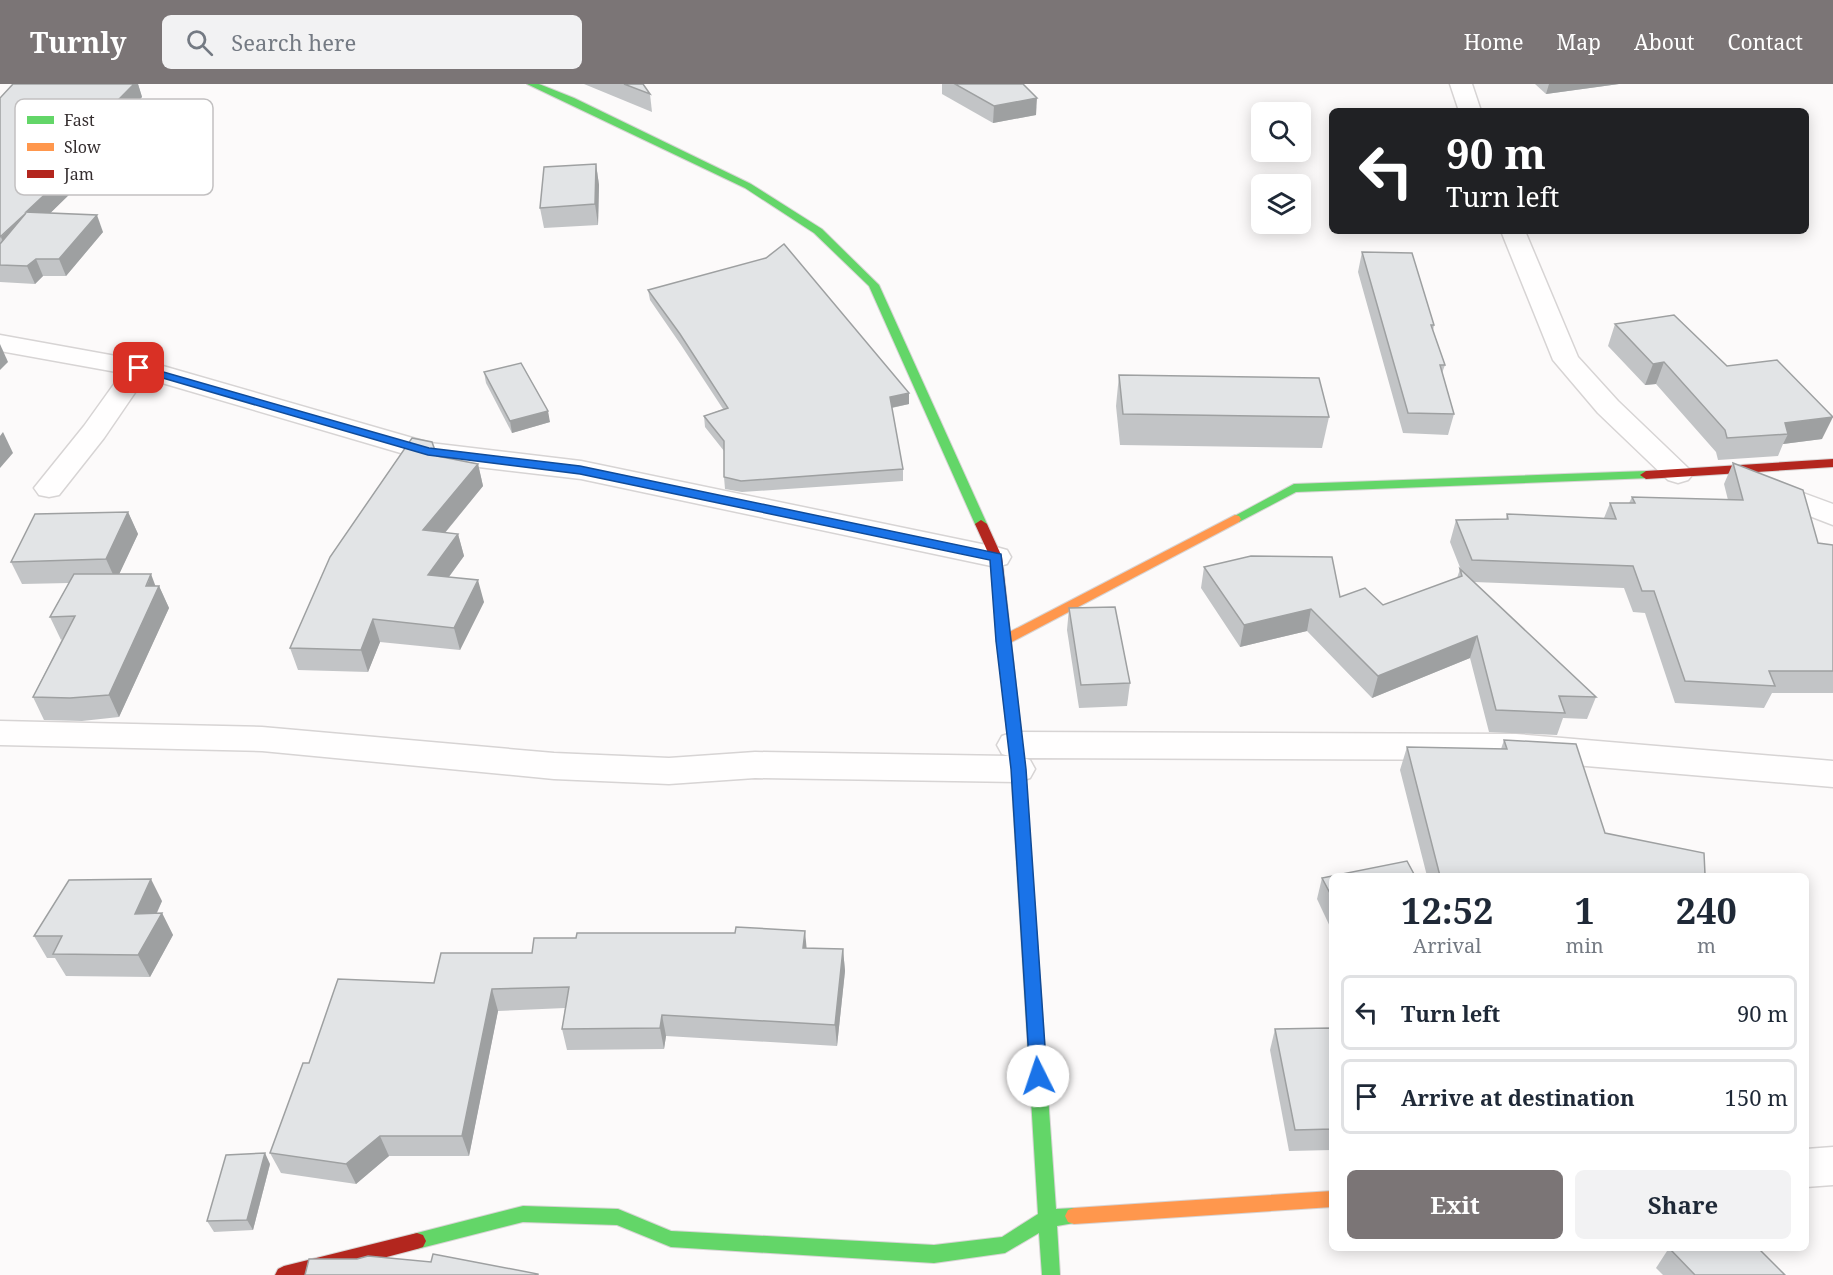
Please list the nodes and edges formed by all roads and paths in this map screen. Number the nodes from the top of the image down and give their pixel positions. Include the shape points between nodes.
1 (531, 84) edge
2 (1461, 84) edge
3 (1469, 108) edge
4 (1514, 234) edge
5 (0, 342) edge
6 (139, 368) junction
7 (1833, 463) edge
8 (1722, 471) junction
9 (1678, 474) junction
10 (50, 488) dead end
11 (1833, 515) edge
12 (996, 557) junction
13 (1003, 641) junction
14 (0, 733) edge
15 (1016, 757) junction
16 (1833, 774) edge
17 (1833, 1166) edge
18 (1809, 1168) edge
19 (1329, 1199) edge
20 (1047, 1218) junction
21 (284, 1275) edge
22 (1051, 1275) edge

1 - 12 street via 748,186 818,231 874,285
2 - 3 street
4 - 9 street via 1566,360
5 - 6 street
6 - 10 street
6 - 12 street via 428,452 580,470
7 - 8 street
8 - 9 street
8 - 11 street
9 - 13 street via 1294,488
12 - 13 street
13 - 15 street
14 - 15 street via 262,739 554,766 669,771
15 - 16 street via 1516,747
15 - 20 street
17 - 18 street
19 - 20 street
20 - 21 street via 1005,1245 934,1254 671,1239 618,1216 523,1214
20 - 22 street

